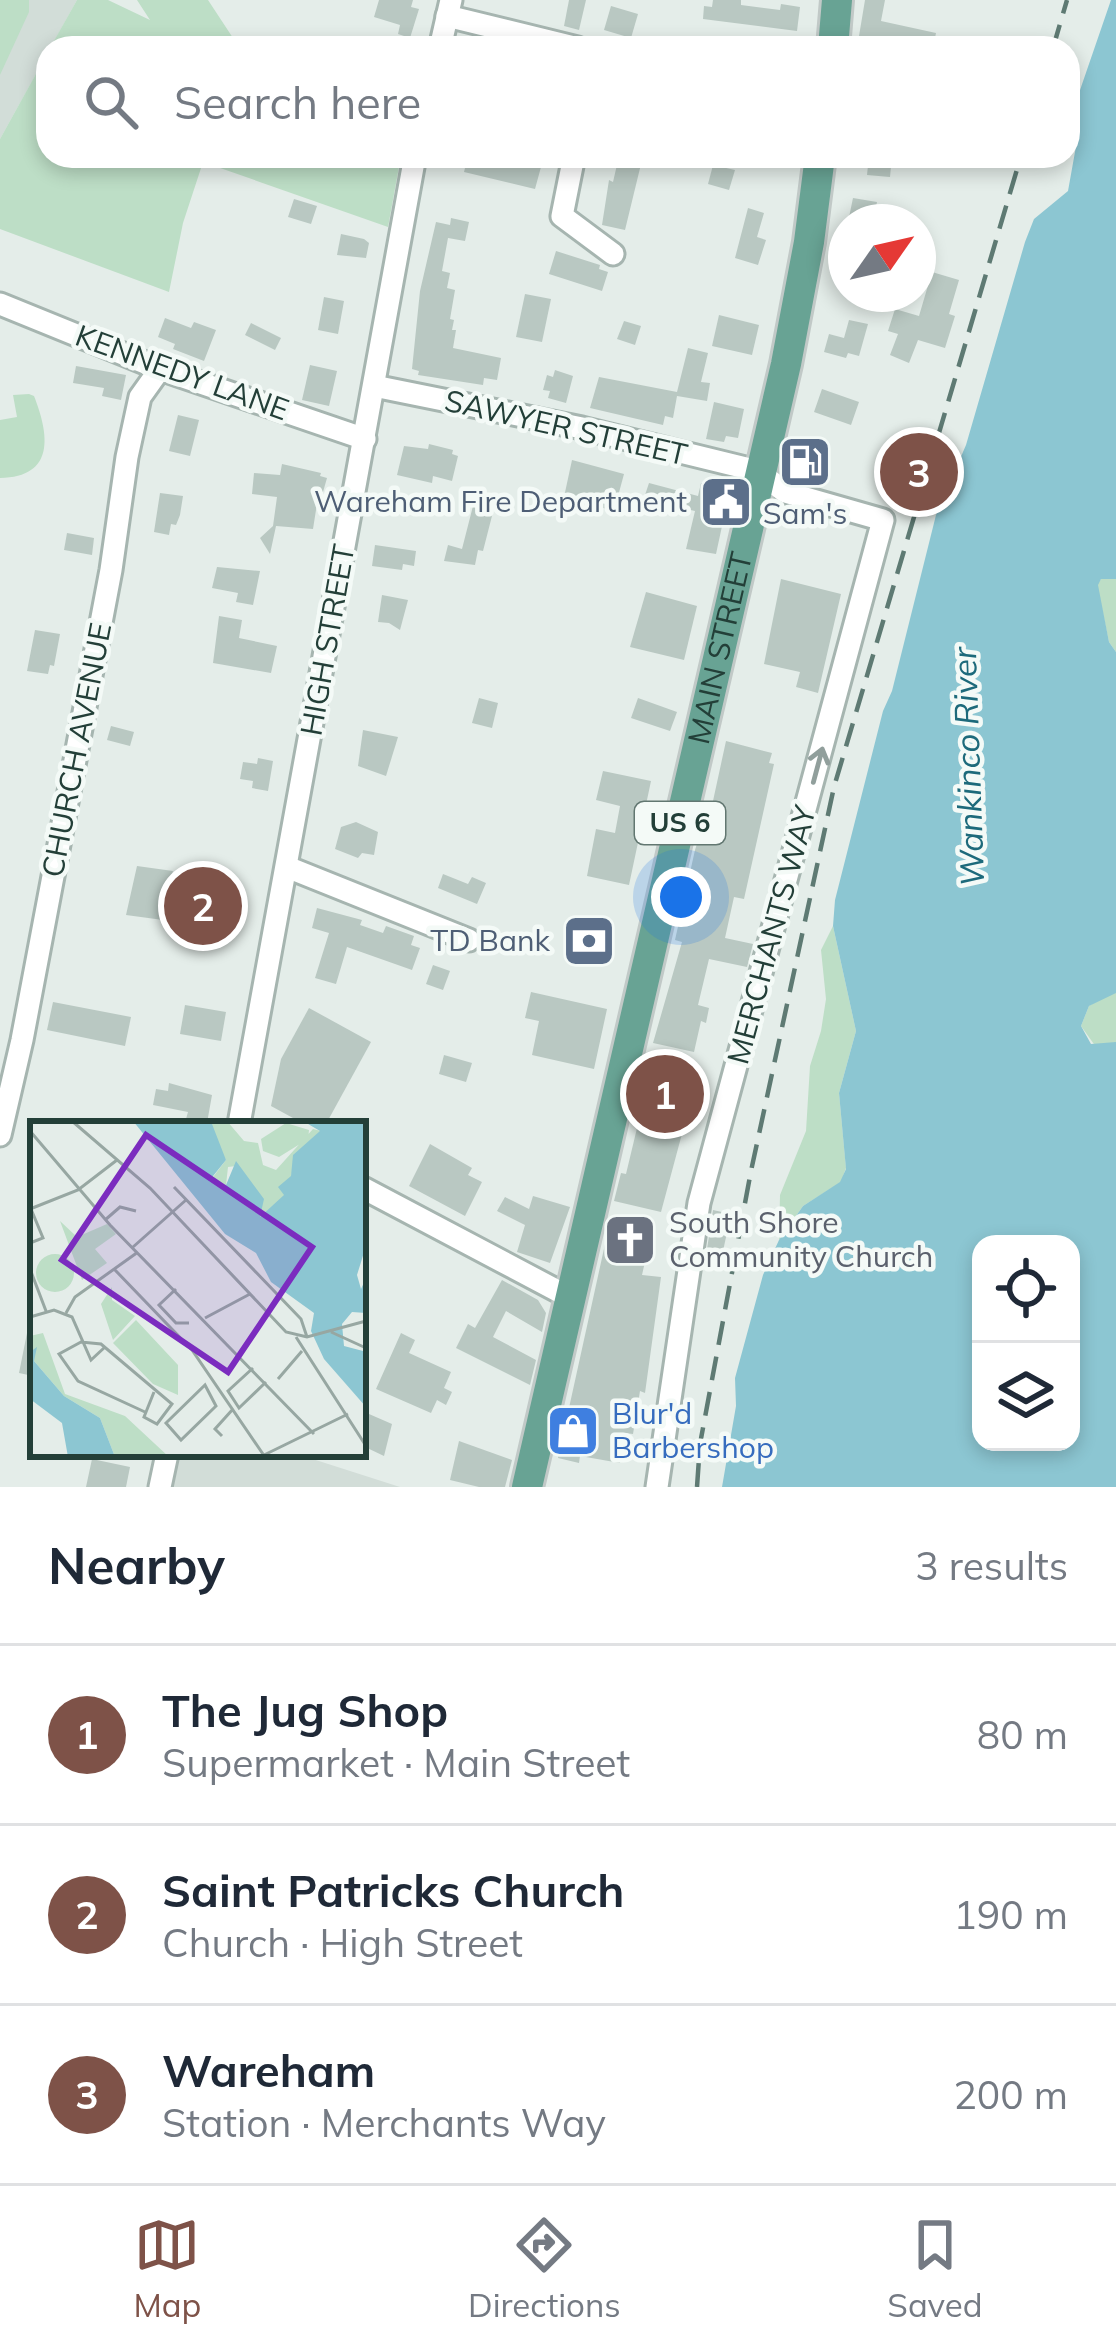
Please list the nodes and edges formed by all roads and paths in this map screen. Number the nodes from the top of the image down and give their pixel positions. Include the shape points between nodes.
1 (837, 0) edge
2 (449, 8) edge
3 (539, 36) edge
4 (833, 36) edge
5 (413, 168) edge
6 (572, 168) edge
7 (818, 168) edge
8 (613, 254) dead end
9 (0, 304) edge
10 (160, 369) junction
11 (374, 386) junction
12 (365, 439) junction
13 (758, 471) junction
14 (287, 867) junction
15 (470, 940) dead end
16 (241, 1121) edge
17 (0, 1135) edge
18 (366, 1190) edge
19 (571, 1298) junction
20 (166, 1457) edge
21 (160, 1487) edge
22 (527, 1487) edge
23 (657, 1487) edge

1 - 4 main road
2 - 3 street
5 - 11 street, HIGH STREET
6 - 8 street via 562,216
7 - 13 main road, MAIN STREET / US 6 via 795,317
9 - 10 street, KENNEDY LANE
10 - 12 street, KENNEDY LANE
10 - 17 street, CHURCH AVENUE via 140,397 127,457
11 - 12 street, HIGH STREET
11 - 13 street, SAWYER STREET
12 - 14 street, HIGH STREET
13 - 19 main road, MAIN STREET / US 6
23 -> 13 street, MERCHANTS WAY via 690,1247 883,520 785,492
14 - 15 street
14 - 16 street, HIGH STREET
18 - 19 street
19 - 22 main road, MAIN STREET / US 6
20 - 21 street

